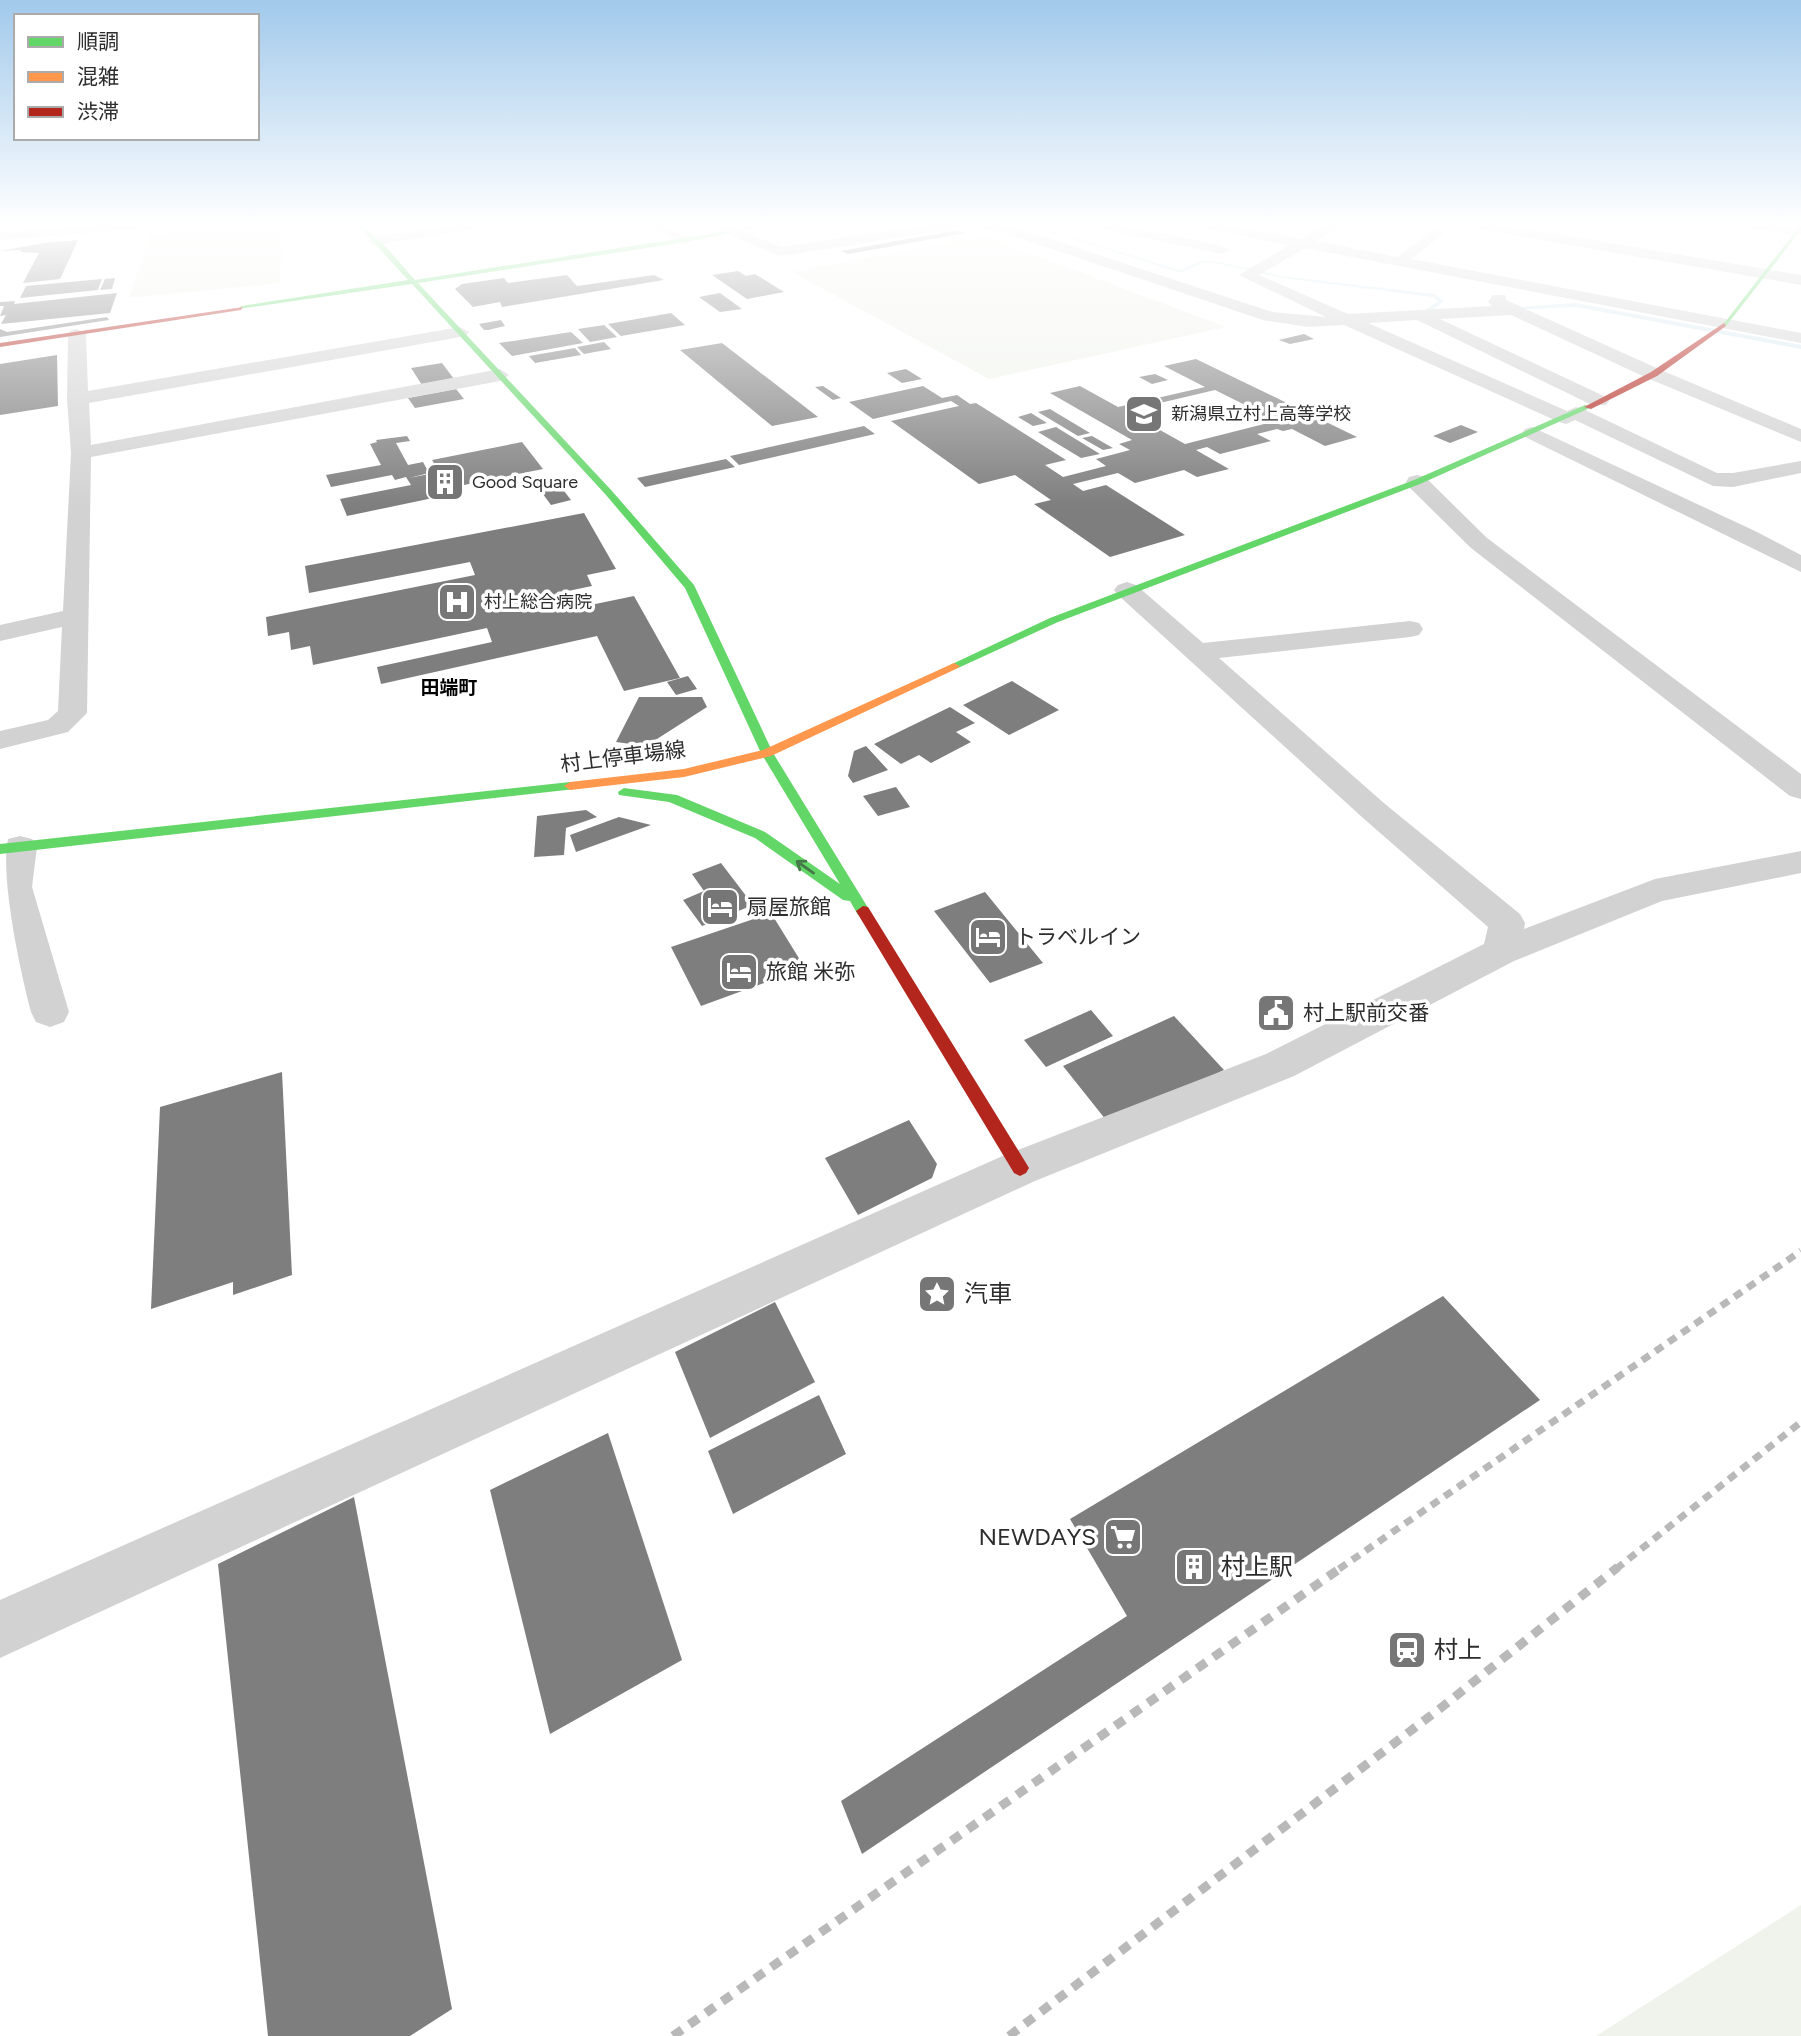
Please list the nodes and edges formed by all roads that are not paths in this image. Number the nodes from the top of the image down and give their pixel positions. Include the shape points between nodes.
1 (187, 317) edge
2 (446, 317) edge
3 (1274, 317) edge
4 (1342, 317) edge
5 (1383, 317) edge
6 (1422, 317) edge
7 (1530, 317) edge
8 (1690, 317) edge
9 (1729, 317) edge
10 (1348, 319) junction
11 (1726, 324) junction
12 (460, 332) junction
13 (77, 334) junction
14 (1801, 338) edge
15 (0, 345) edge
16 (1654, 374) junction
17 (500, 375) junction
18 (77, 399) junction
19 (1599, 401) junction
20 (1571, 415) junction
21 (1532, 433) junction
22 (1801, 436) edge
23 (80, 453) junction
24 (1801, 467) edge
25 (1417, 482) junction
26 (1801, 565) edge
27 (1127, 590) junction
28 (76, 616) junction
29 (1410, 629) dead end
30 (0, 633) edge
31 (1197, 652) junction
32 (0, 740) edge
33 (767, 753) junction
34 (564, 786) junction
35 (1801, 789) edge
36 (10, 848) edge
37 (1801, 862) edge
38 (861, 906) junction
39 (1501, 952) junction
40 (50, 1012) dead end
41 (1020, 1168) junction
42 (0, 1629) edge

1 - 13 street
2 - 12 street
3 - 10 street
4 - 10 street
5 - 10 street
6 - 19 street
7 - 16 street
8 - 11 street
9 - 11 street, 村上停車場線
10 - 20 street
11 - 14 street
11 - 16 street, 村上停車場線
12 - 17 street
12 - 18 street
13 - 15 street
13 - 18 street
16 - 19 street, 村上停車場線
16 - 22 street
17 - 23 street
17 - 33 street via 690,587
18 - 23 street
19 - 20 street, 村上停車場線
20 - 21 street, 村上停車場線
20 - 24 street via 1713,479 1733,480
21 - 25 street, 村上停車場線
21 - 26 street
23 - 28 street
25 - 27 street, 村上停車場線
25 - 35 street via 1479,543
27 - 31 street
27 - 33 street, 村上停車場線
28 - 30 street
28 - 32 street via 72,713 58,726
29 - 31 street
31 - 39 street via 1507,923
33 - 34 street, 村上停車場線 via 684,772
33 - 38 street
34 - 36 street, 村上停車場線
38 -> 34 street via 760,835 672,799
36 - 40 street via 15,887
37 - 39 street via 1655,891
38 - 41 street
39 - 41 street via 1280,1065
41 - 42 street

